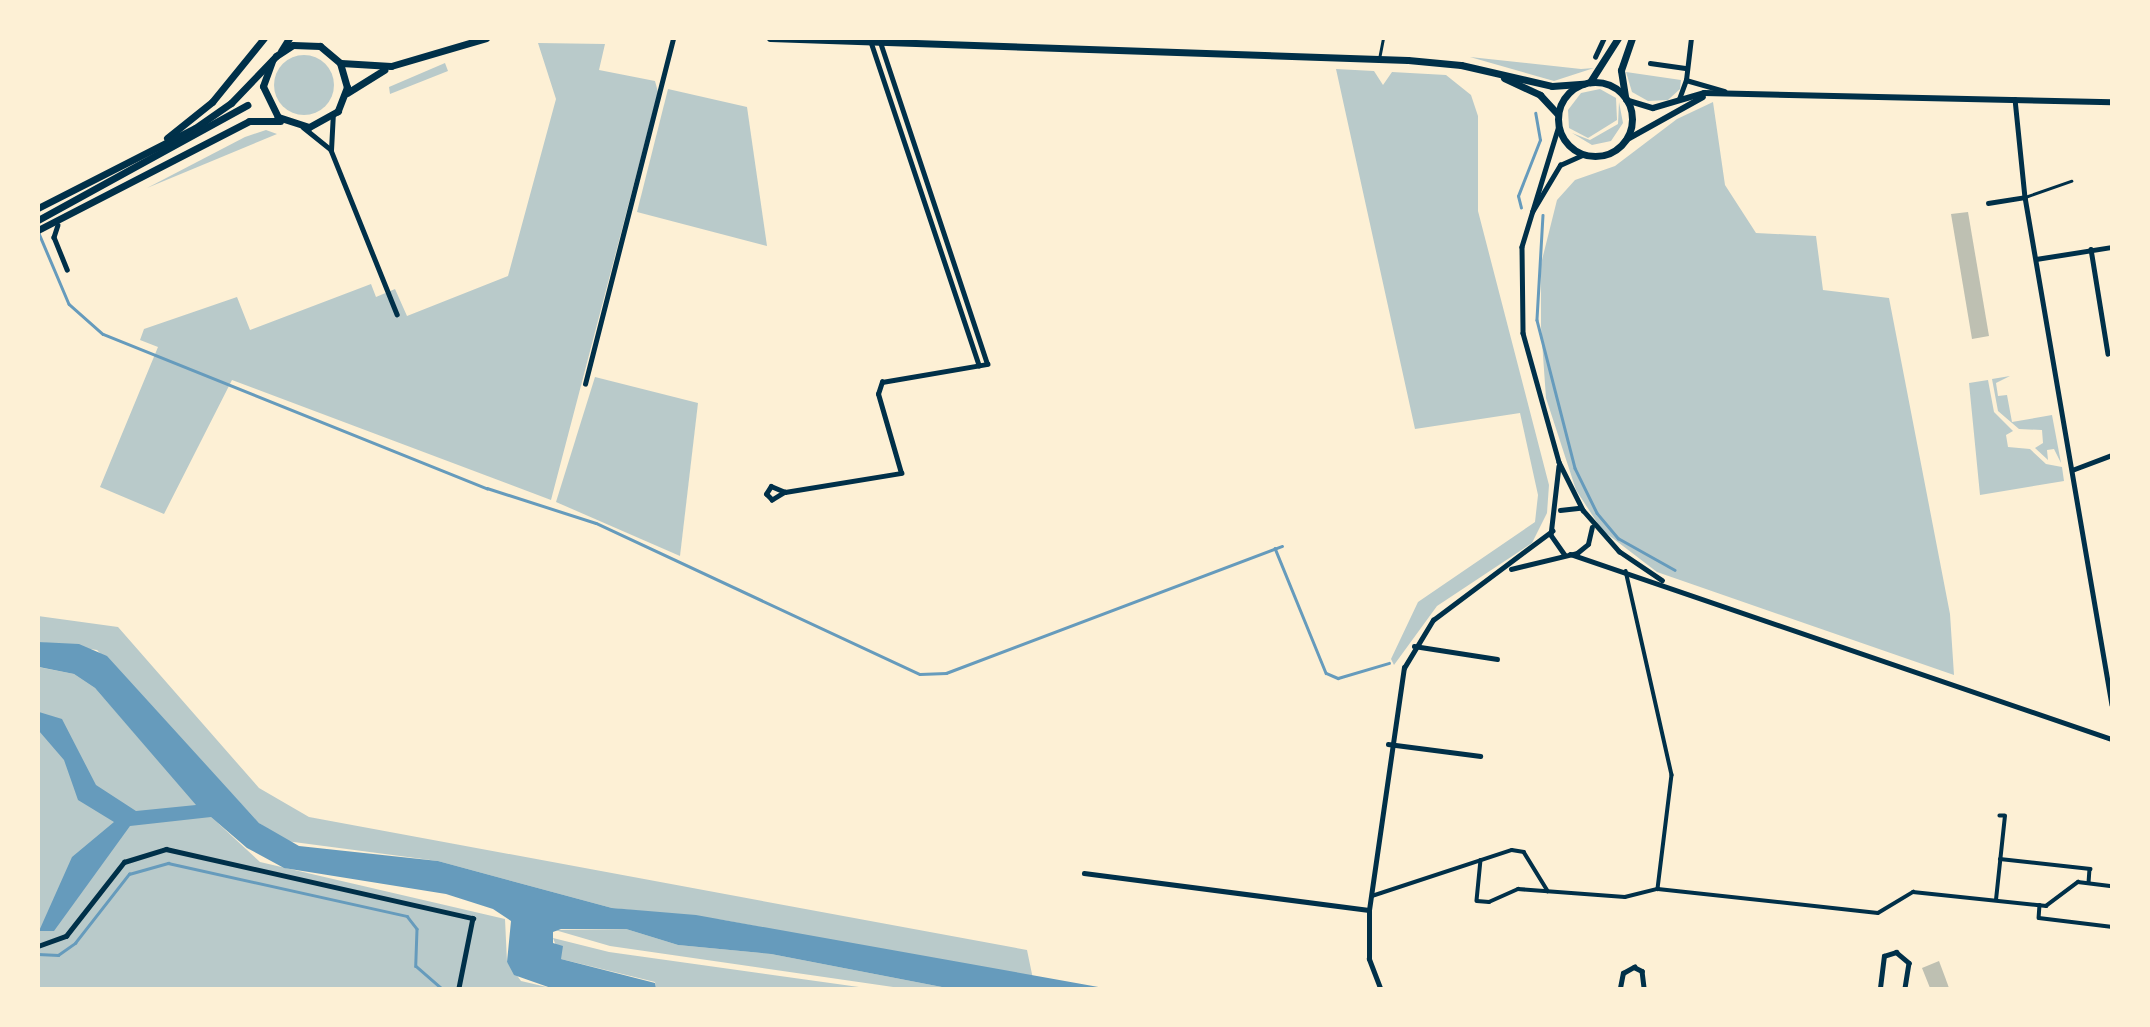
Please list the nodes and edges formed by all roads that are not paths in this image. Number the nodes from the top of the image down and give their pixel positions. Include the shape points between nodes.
1 (264, 38) edge
2 (289, 38) edge
3 (324, 38) edge
4 (486, 38) edge
5 (673, 38) edge
6 (770, 38) edge
7 (1383, 38) edge
8 (1604, 38) edge
9 (1618, 38) edge
10 (1632, 38) edge
11 (1691, 38) edge
12 (871, 41) junction
13 (880, 42) junction
14 (281, 51) junction
15 (331, 53) junction
16 (1595, 57) dead end
17 (1379, 59) junction
18 (272, 61) junction
19 (340, 63) junction
20 (1650, 63) dead end
21 (391, 66) junction
22 (1687, 68) junction
23 (1488, 71) junction
24 (1686, 80) junction
25 (1586, 83) junction
26 (1715, 92) junction
27 (346, 93) junction
28 (1728, 93) junction
29 (2015, 98) junction
30 (1626, 100) junction
31 (1678, 101) junction
32 (2112, 102) edge
33 (247, 105) dead end
34 (1558, 114) junction
35 (333, 117) junction
36 (290, 124) junction
37 (302, 127) junction
38 (1559, 129) junction
39 (1626, 140) junction
40 (331, 150) junction
41 (146, 151) junction
42 (1582, 155) junction
43 (2071, 181) dead end
44 (2025, 197) junction
45 (1988, 203) dead end
46 (39, 208) edge
47 (1530, 215) junction
48 (40, 219) edge
49 (58, 225) dead end
50 (38, 230) edge
51 (2112, 247) edge
52 (2091, 249) junction
53 (2036, 259) junction
54 (67, 270) dead end
55 (397, 314) dead end
56 (2108, 354) dead end
57 (979, 365) junction
58 (585, 384) dead end
59 (2112, 455) edge
60 (1559, 462) junction
61 (2071, 470) junction
62 (785, 492) dead end
63 (1583, 510) junction
64 (1559, 511) junction
65 (1592, 526) junction
66 (1552, 531) junction
67 (1568, 555) junction
68 (1626, 570) junction
69 (1501, 573) junction
70 (1666, 583) junction
71 (1413, 646) junction
72 (1497, 659) dead end
73 (2112, 705) edge
74 (2112, 738) edge
75 (1388, 744) junction
76 (1480, 756) dead end
77 (2000, 816) dead end
78 (2000, 859) junction
79 (1481, 860) junction
80 (1084, 873) dead end
81 (2089, 883) junction
82 (2112, 886) edge
83 (1658, 889) junction
84 (1549, 891) junction
85 (1370, 897) junction
86 (1996, 901) junction
87 (2040, 905) junction
88 (1369, 910) junction
89 (2112, 927) edge
90 (38, 946) edge
91 (459, 989) edge
92 (1380, 989) edge
93 (1620, 989) edge
94 (1643, 989) edge
95 (1880, 989) edge
96 (1905, 989) edge

1 - 41 main road via 212,102
2 - 14 main road
3 - 15 main road
4 - 21 main road
5 - 58 street
6 - 12 main road
7 - 17 lane
8 - 16 street
9 - 25 main road
10 - 30 main road via 1620,71
11 - 22 street
12 - 13 main road
12 - 57 street
13 - 17 main road
13 - 57 street via 987,364
14 - 15 main road via 306,44
14 - 18 main road
15 - 19 main road
17 - 23 main road
18 - 36 main road via 264,93 273,112
18 - 41 main road via 225,107
19 - 21 main road
19 - 27 main road
20 - 22 street
21 - 27 main road
22 - 24 street
23 - 25 main road via 1552,86
23 - 34 main road via 1540,95
24 - 28 street
24 - 31 street
25 - 30 main road via 1611,86
25 - 34 main road via 1565,96
26 - 28 main road
26 - 31 main road
26 - 39 main road via 1677,107
27 - 35 main road
28 - 29 main road via 1808,98
29 - 32 main road
29 - 44 street
30 - 31 main road via 1653,108
30 - 39 main road via 1632,120
33 - 48 main road
34 - 38 main road
35 - 37 main road
35 - 40 street
36 - 37 main road
36 - 50 main road via 249,121
37 - 40 street
38 - 42 main road
38 - 47 street
39 - 42 main road via 1603,156
40 - 55 street
41 - 46 main road
42 - 47 street via 1560,165
43 - 44 lane
44 - 45 street
44 - 53 street
47 - 60 street via 1520,262 1520,317
49 - 54 street via 54,237
51 - 52 street
52 - 53 street
52 - 56 street
53 - 61 street
57 - 62 street via 883,382 878,394 901,473
59 - 61 street
60 - 63 street
60 - 64 street
61 - 73 street
63 - 64 street via 1571,505
63 - 65 street
64 - 66 street
65 - 67 street via 1588,544
65 - 70 street
66 - 67 street via 1556,549
66 - 69 street
67 - 68 street
67 - 69 street
68 - 70 street
68 - 83 street via 1672,775
69 - 71 street via 1443,611
70 - 74 street
71 - 72 street
71 - 75 street
75 - 76 street
75 - 85 street
77 - 78 street
78 - 81 street via 2090,869
78 - 86 street
79 - 84 street via 1524,852
79 - 84 street via 1477,901 1518,889
79 - 85 street
80 - 88 street
81 - 82 street
81 - 87 street via 2078,882
83 - 84 street via 1625,897
83 - 86 street via 1878,913 1913,892
85 - 88 street
86 - 87 street
87 - 89 street via 2039,918
88 - 92 street via 1368,959
90 - 91 street via 66,936 124,862 166,849 473,918
93 - 94 street via 1623,973 1634,967 1642,971
95 - 96 street via 1883,960 1896,952 1909,963

